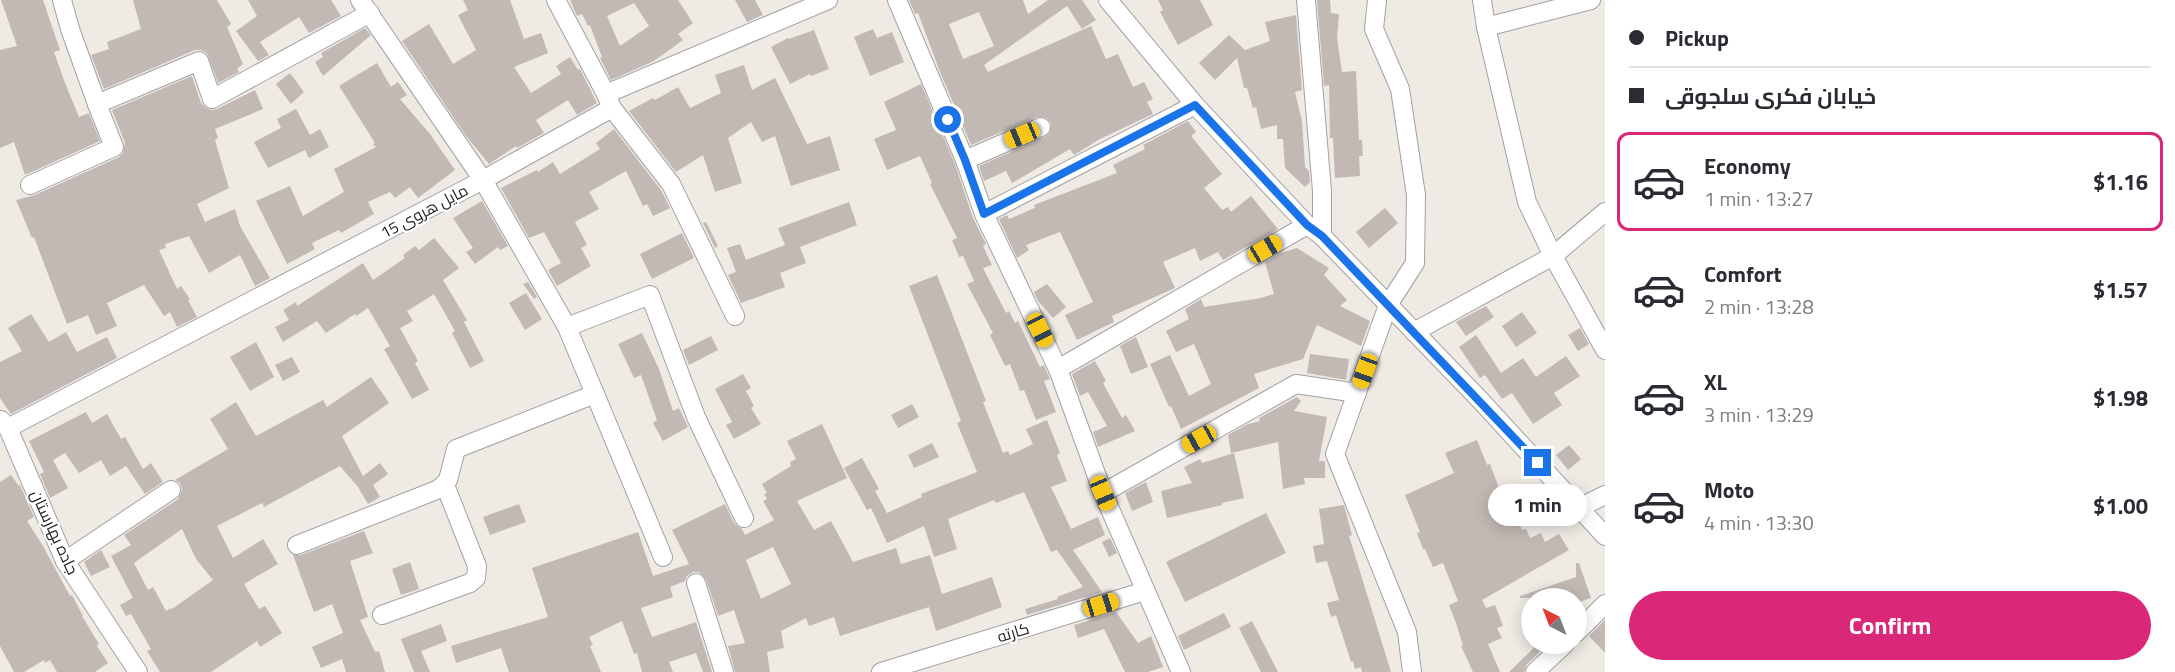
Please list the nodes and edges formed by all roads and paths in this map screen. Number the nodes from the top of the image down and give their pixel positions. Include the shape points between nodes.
1 (62, 0) edge
2 (556, 0) edge
3 (827, 0) edge
4 (897, 0) edge
5 (1108, 0) edge
6 (1306, 0) edge
7 (1377, 0) edge
8 (1482, 0) edge
9 (1591, 0) edge
10 (365, 6) edge
11 (1486, 27) junction
12 (609, 101) junction
13 (98, 104) junction
14 (1195, 105) junction
15 (1041, 127) dead end
16 (965, 160) junction
17 (483, 180) junction
18 (30, 185) dead end
19 (1605, 213) edge
20 (984, 214) junction
21 (1307, 225) junction
22 (1322, 236) junction
23 (1553, 256) junction
24 (1388, 305) junction
25 (735, 316) dead end
26 (567, 327) junction
27 (1414, 332) junction
28 (1605, 350) edge
29 (1058, 369) junction
30 (1357, 393) junction
31 (595, 394) junction
32 (4, 423) edge
33 (445, 485) junction
34 (171, 490) dead end
35 (1103, 493) junction
36 (1605, 495) edge
37 (1579, 508) junction
38 (744, 518) dead end
39 (1605, 536) edge
40 (297, 545) dead end
41 (663, 557) dead end
42 (65, 561) junction
43 (696, 583) dead end
44 (1145, 591) junction
45 (1605, 604) edge
46 (382, 615) dead end
47 (1587, 622) edge
48 (1555, 654) edge
49 (138, 672) edge
50 (724, 672) edge
51 (881, 672) edge
52 (1180, 672) edge
53 (1412, 672) edge
54 (1535, 672) edge

1 - 13 street
2 - 12 street
3 - 12 street, مایل هروی 15
4 - 16 street
5 - 14 street
6 - 22 street via 1322,191
7 - 24 street via 1374,29 1400,89 1416,195 1415,263
8 - 11 street
9 - 11 street
10 - 13 street via 212,99 199,61
10 - 17 street
11 - 23 street via 1527,202
12 - 17 street, مایل هروی 15
12 - 25 street via 671,184
13 - 18 street via 114,147
14 - 20 street
14 - 21 street
15 - 16 street
16 - 20 street
17 - 26 street
17 - 32 street, مایل هروی 15
19 - 23 street
20 - 29 street
21 - 22 street
21 - 29 street
22 - 24 street
23 - 27 street
23 - 28 street
24 - 27 street
24 - 30 street
26 - 31 street
26 - 38 street via 650,295 696,417
27 - 37 street
29 - 35 street
30 - 35 street via 1296,384
30 - 53 street via 1335,454 1407,632
31 - 33 street via 456,449
31 - 41 street
32 - 42 street, جاده بهارستان
33 - 40 street
33 - 46 street via 477,566 476,578
34 - 42 street
35 - 44 street
36 - 37 street
37 - 39 street
42 - 49 street, جاده بهارستان
43 - 50 street
44 - 51 street, کارته
44 - 52 street
45 - 47 street
48 - 54 street

